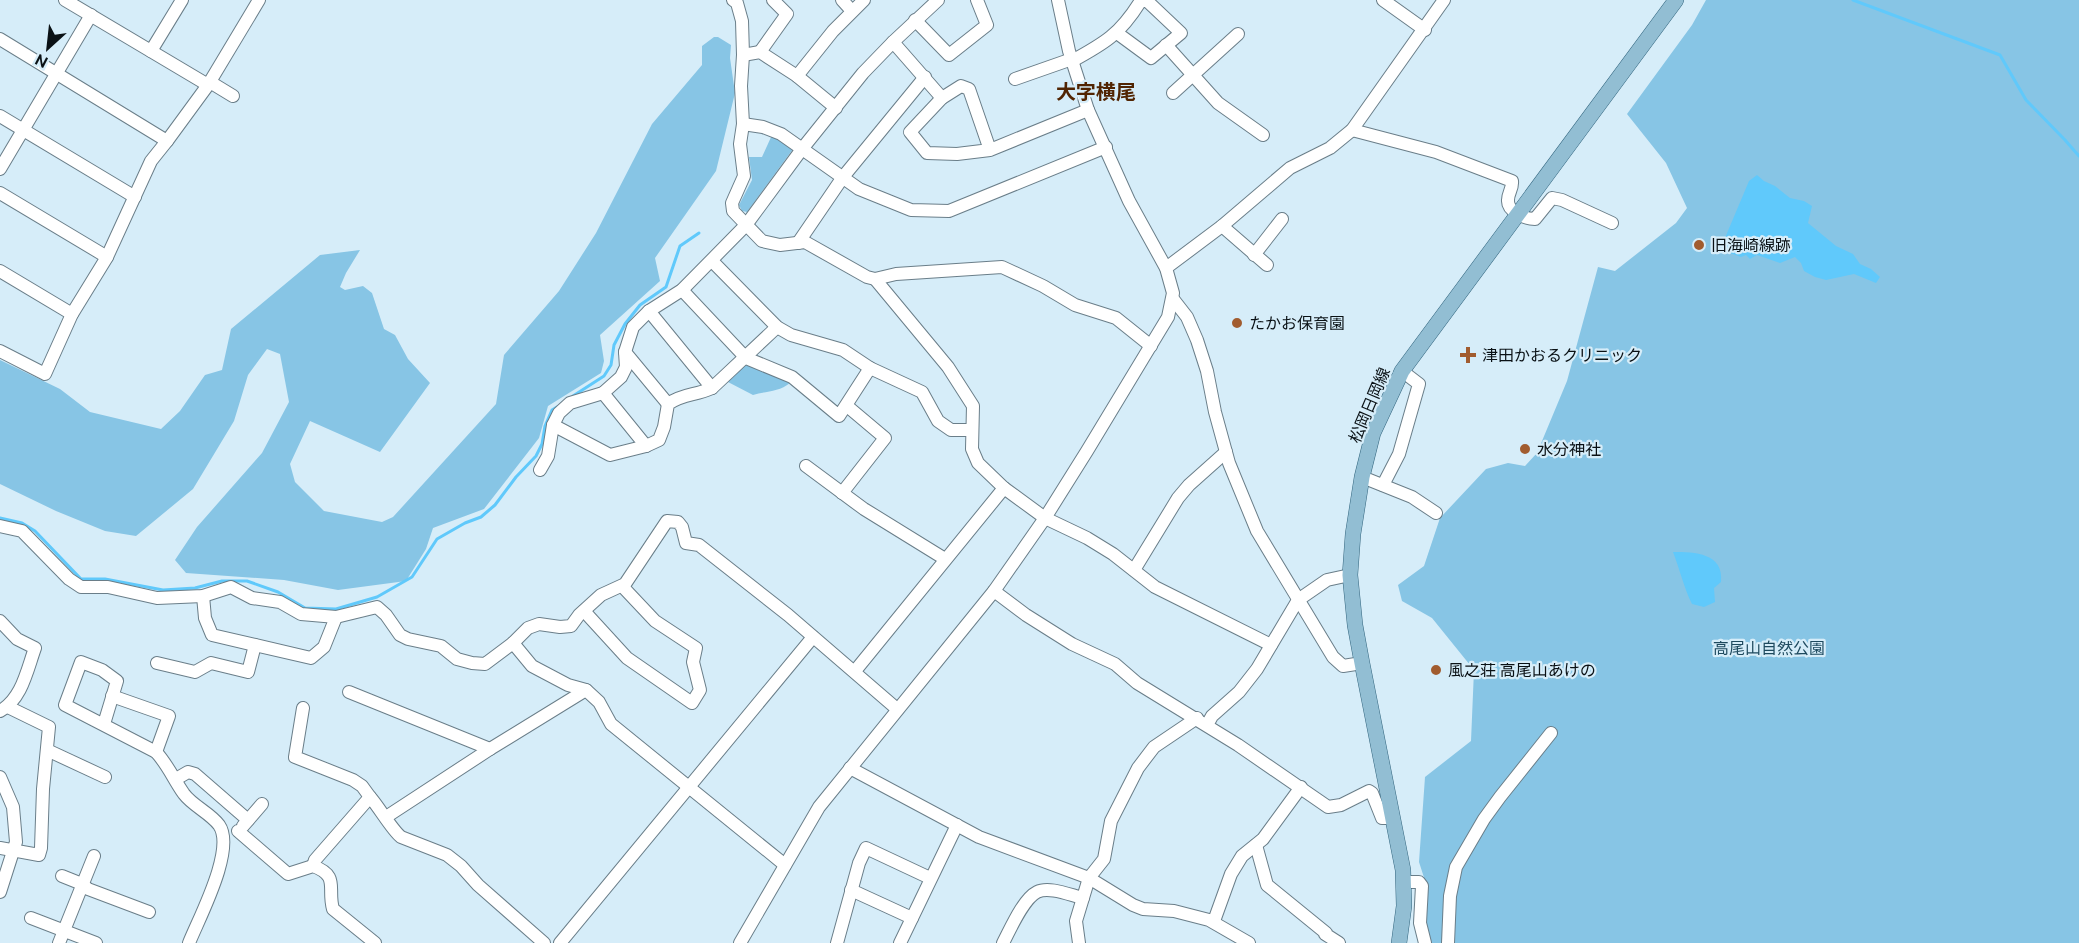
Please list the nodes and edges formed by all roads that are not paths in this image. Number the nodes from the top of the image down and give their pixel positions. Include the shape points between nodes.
1 (65, 0) edge
2 (182, 0) edge
3 (259, 0) edge
4 (733, 0) edge
5 (773, 0) edge
6 (842, 0) edge
7 (864, 0) edge
8 (937, 0) edge
9 (977, 0) edge
10 (1058, 0) edge
11 (1383, 0) edge
12 (1444, 0) edge
13 (1676, 0) edge
14 (852, 11) junction
15 (91, 15) junction
16 (915, 20) junction
17 (1425, 30) junction
18 (1117, 33) junction
19 (1238, 34) dead end
20 (0, 39) edge
21 (893, 42) junction
22 (1166, 45) junction
23 (151, 51) junction
24 (760, 52) junction
25 (743, 55) junction
26 (1072, 60) junction
27 (57, 73) junction
28 (1194, 74) junction
29 (797, 76) junction
30 (925, 77) junction
31 (1015, 79) dead end
32 (209, 83) junction
33 (1173, 93) dead end
34 (234, 96) dead end
35 (942, 98) junction
36 (836, 108) junction
37 (1088, 110) junction
38 (0, 116) edge
39 (743, 124) junction
40 (23, 130) junction
41 (1352, 130) junction
42 (1263, 135) dead end
43 (167, 141) junction
44 (1106, 147) junction
45 (802, 149) junction
46 (990, 150) junction
47 (0, 169) edge
48 (843, 177) junction
49 (0, 193) edge
50 (135, 197) junction
51 (1517, 213) junction
52 (1282, 219) dead end
53 (1612, 223) dead end
54 (746, 225) junction
55 (1222, 226) junction
56 (798, 243) junction
57 (1254, 255) junction
58 (107, 257) junction
59 (712, 261) junction
60 (1267, 265) dead end
61 (1166, 268) junction
62 (0, 271) edge
63 (875, 279) junction
64 (682, 290) junction
65 (1173, 299) junction
66 (648, 311) junction
67 (72, 314) junction
68 (777, 327) junction
69 (1151, 346) junction
70 (0, 351) edge
71 (625, 352) junction
72 (746, 358) junction
73 (870, 368) junction
74 (1402, 371) junction
75 (712, 388) junction
76 (603, 393) junction
77 (668, 404) junction
78 (847, 406) junction
79 (553, 425) junction
80 (971, 430) junction
81 (646, 446) junction
82 (1226, 452) junction
83 (806, 466) dead end
84 (540, 470) dead end
85 (1362, 477) junction
86 (1383, 484) junction
87 (1004, 488) junction
88 (842, 492) junction
89 (1436, 513) dead end
90 (1045, 518) junction
91 (0, 526) edge
92 (945, 559) junction
93 (1134, 570) junction
94 (1350, 575) junction
95 (622, 586) junction
96 (994, 591) junction
97 (203, 596) junction
98 (1298, 600) junction
99 (584, 611) junction
100 (336, 617) junction
101 (0, 621) edge
102 (813, 637) junction
103 (513, 643) junction
104 (255, 645) junction
105 (1271, 645) junction
106 (157, 663) dead end
107 (1362, 663) junction
108 (855, 672) junction
109 (586, 690) junction
110 (349, 692) dead end
111 (112, 696) junction
112 (303, 708) dead end
113 (4, 709) edge
114 (897, 709) junction
115 (1202, 722) junction
116 (104, 724) junction
117 (1551, 733) dead end
118 (490, 749) junction
119 (47, 750) junction
120 (156, 752) junction
121 (850, 768) junction
122 (0, 777) edge
123 (105, 777) dead end
124 (176, 779) junction
125 (689, 785) junction
126 (1301, 788) junction
127 (370, 797) junction
128 (262, 804) dead end
129 (386, 817) junction
130 (1393, 818) junction
131 (248, 820) junction
132 (957, 825) junction
133 (238, 831) junction
134 (224, 836) junction
135 (1256, 845) junction
136 (6, 849) edge
137 (94, 856) dead end
138 (785, 865) junction
139 (313, 866) junction
140 (62, 876) dead end
141 (930, 878) junction
142 (1089, 878) junction
143 (1403, 882) junction
144 (82, 884) junction
145 (851, 890) junction
146 (0, 892) edge
147 (1083, 898) junction
148 (149, 912) dead end
149 (31, 918) dead end
150 (912, 918) junction
151 (1214, 921) junction
152 (64, 931) junction
153 (59, 943) edge
154 (96, 943) edge
155 (189, 943) edge
156 (375, 943) edge
157 (544, 943) edge
158 (560, 943) edge
159 (740, 943) edge
160 (838, 943) edge
161 (900, 943) edge
162 (1004, 943) edge
163 (1078, 943) edge
164 (1249, 943) edge
165 (1339, 943) edge
166 (1399, 943) edge
167 (1425, 943) edge
168 (1448, 943) edge

1 - 15 street
2 - 23 street
3 - 32 street
4 - 25 street via 742,21
5 - 24 street via 787,14
6 - 14 street
7 - 14 street
8 - 16 street
9 - 16 street via 987,25 949,55
10 - 26 street
11 - 17 street
12 - 17 street
13 - 51 main road, 松岡日岡線
14 - 29 street
15 - 23 street
15 - 27 street
16 - 21 street
17 - 41 street
18 - 22 street via 1151,58
18 - 22 street via 1140,2 1146,0 1181,33
18 - 26 street
19 - 28 street
20 - 27 street
21 - 30 street
21 - 36 street
22 - 28 street
23 - 32 street
24 - 25 street
24 - 29 street
25 - 39 street
26 - 31 street
26 - 37 street
27 - 40 street
27 - 43 street
28 - 33 street
28 - 42 street via 1218,103
29 - 36 street
30 - 35 street
30 - 48 street
32 - 34 street
32 - 43 street
35 - 46 street via 962,86 969,89
35 - 46 street via 910,132 927,153
36 - 45 street
37 - 44 street
37 - 46 street
38 - 40 street
39 - 45 street via 781,134
39 - 54 street via 740,144 744,176 732,203 733,211
40 - 47 street
40 - 50 street
41 - 51 street via 1436,152 1512,181 1508,202
41 - 55 street via 1330,148 1290,168
43 - 50 street via 151,161
44 - 48 street via 949,211 911,210 859,189
44 - 61 street via 1129,201
45 - 48 street
45 - 54 street
48 - 56 street
49 - 58 street
50 - 58 street
51 - 53 street via 1535,219 1552,198
51 - 74 main road, 松岡日岡線
52 - 57 street
54 - 56 street via 762,241
54 - 59 street
55 - 57 street
55 - 61 street
56 - 63 street via 805,242
57 - 60 street
58 - 67 street
59 - 64 street
59 - 68 street
61 - 65 street
62 - 67 street
63 - 69 street via 896,274 1002,267 1075,305 1116,318
63 - 80 street via 943,360 973,406
64 - 66 street
64 - 72 street
65 - 69 street via 1168,317
65 - 82 street via 1197,340
66 - 71 street via 633,327
66 - 75 street
67 - 70 street via 45,374
68 - 72 street
68 - 73 street via 843,350
69 - 90 street
71 - 76 street via 626,367 621,377
71 - 77 street
72 - 75 street
72 - 78 street via 792,377 839,416
73 - 78 street
73 - 80 street via 922,392 938,421 951,430
74 - 85 main road, 松岡日岡線 via 1373,433
74 - 86 street via 1419,384 1399,454
75 - 77 street via 680,396
76 - 79 street via 570,403
76 - 81 street
77 - 81 street via 659,440
78 - 88 street via 885,438
79 - 81 street via 610,455
79 - 84 street via 548,456
80 - 87 street via 978,463
82 - 93 street via 1178,498
82 - 98 street via 1260,537
83 - 88 street
85 - 86 street
85 - 94 main road, 松岡日岡線
86 - 89 street
87 - 90 street
87 - 92 street
88 - 92 street
90 - 93 street via 1087,538
90 - 96 street
91 - 97 street via 22,531 81,587 108,587 158,598
92 - 108 street
93 - 105 street via 1182,602
94 - 98 street via 1327,580
94 - 107 main road, 松岡日岡線
95 - 99 street via 601,595
95 - 99 street via 655,621 696,648 693,662 700,690 692,702 627,658
95 - 102 street via 667,521 678,522 686,543 699,545
96 - 114 street
96 - 115 street via 1072,644 1114,664 1137,683
97 - 100 street via 231,587 252,598 280,602 301,614
97 - 104 street via 212,636
98 - 105 street
98 - 107 street via 1335,660 1343,666
99 - 103 street via 571,626 539,624 528,628
100 - 103 street via 377,607 400,635 441,646 458,659 472,663 485,664
100 - 104 street via 324,647 310,658
101 - 113 street via 17,639 35,648 18,695
102 - 108 street
102 - 125 street
103 - 109 street via 532,666
104 - 106 street via 248,672 211,663 195,672
105 - 115 street via 1239,692
107 - 130 main road, 松岡日岡線
108 - 114 street
109 - 118 street
109 - 125 street via 599,702 611,724
110 - 118 street
111 - 116 street
111 - 116 street via 117,681 81,662 66,705
111 - 120 street via 170,716
112 - 127 street via 295,757 353,780
113 - 119 street via 49,728
114 - 121 street
115 - 126 street
115 - 142 street via 1154,747 1138,768 1111,821 1104,859
116 - 120 street
117 - 168 street via 1488,813 1456,867
118 - 129 street
119 - 123 street
119 - 136 street via 39,855
120 - 124 street
121 - 132 street
121 - 138 street via 819,807
122 - 136 street via 13,807 16,842
124 - 131 street via 188,772 195,774
124 - 134 street via 185,795 219,825
125 - 138 street
125 - 158 street
126 - 130 street via 1328,807 1369,791 1382,818
126 - 135 street
127 - 129 street
127 - 139 street
128 - 131 street
129 - 157 street via 401,837 447,855 462,866 477,885
130 - 143 main road, 松岡日岡線
131 - 133 street
132 - 141 street
132 - 142 street via 1001,846
133 - 134 street
133 - 139 street via 288,874
134 - 155 street via 223,857
135 - 151 street via 1242,856 1231,874
135 - 165 street via 1267,885
136 - 146 street
137 - 144 street
138 - 159 street
139 - 156 street via 331,879 333,909
140 - 144 street
141 - 145 street via 866,848
141 - 150 street
142 - 147 street
142 - 151 street via 1143,909 1174,910
143 - 166 main road, 松岡日岡線
143 - 167 street via 1419,882 1422,886 1420,923
144 - 148 street
144 - 152 street
145 - 150 street
145 - 160 street
147 - 162 street via 1054,891 1037,892 1021,910
147 - 163 street via 1076,921
149 - 152 street
150 - 161 street
151 - 164 street
152 - 153 street
152 - 154 street

